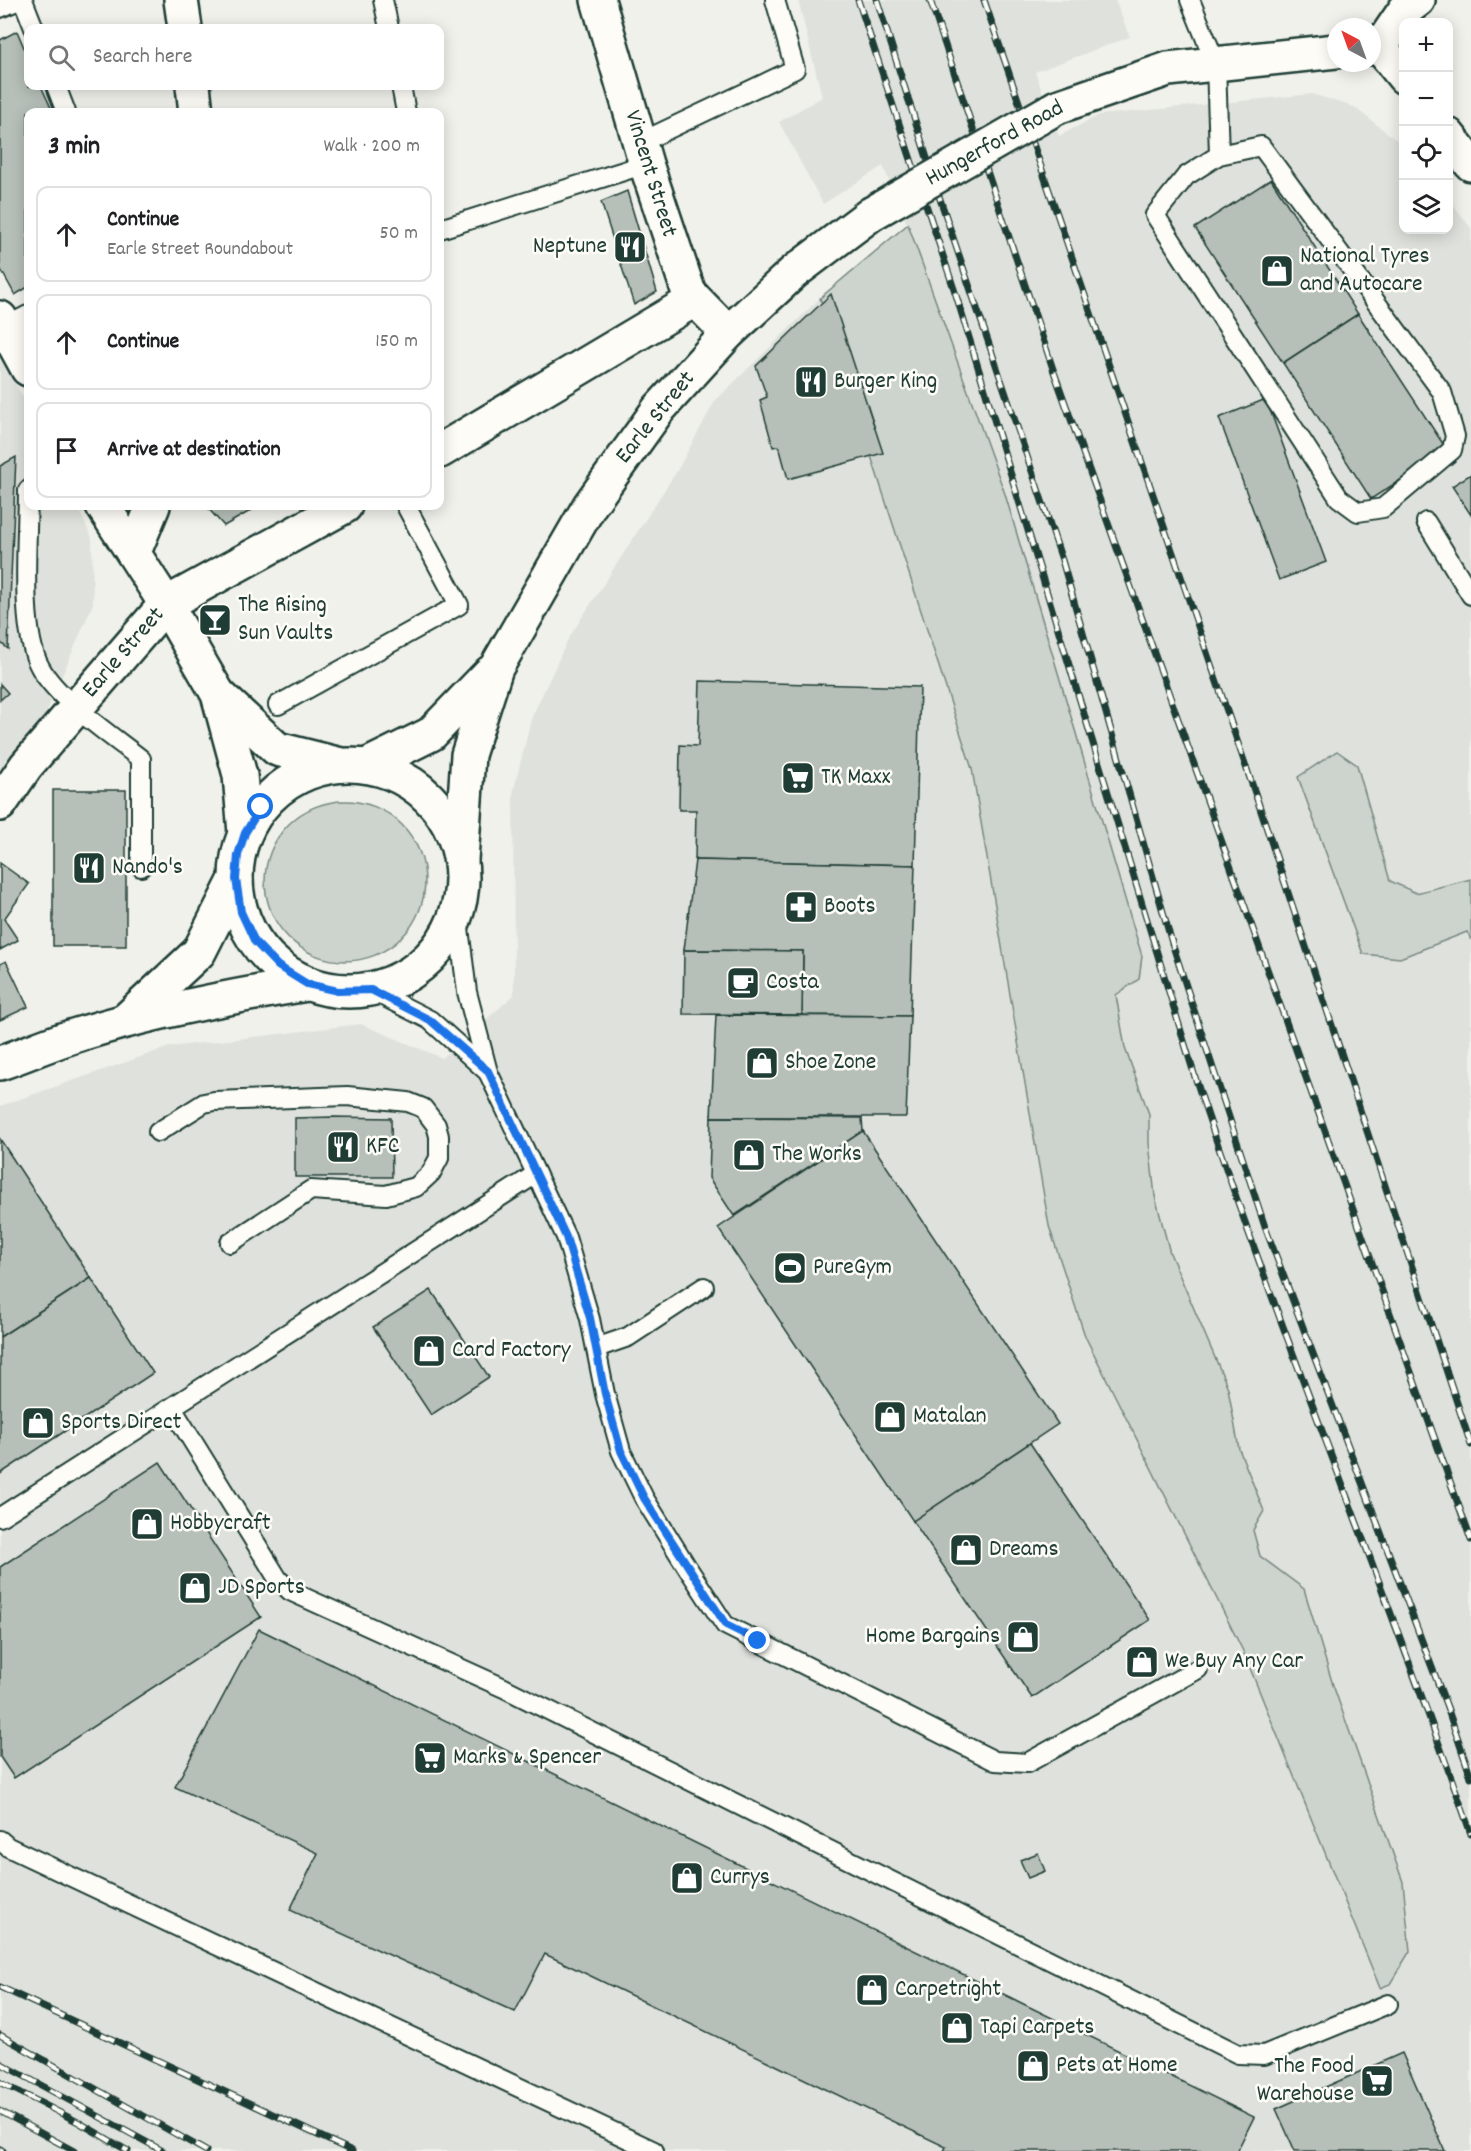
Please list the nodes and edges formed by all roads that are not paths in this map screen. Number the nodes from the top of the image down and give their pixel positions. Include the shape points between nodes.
1 (21, 0) edge
2 (181, 0) edge
3 (384, 0) edge
4 (598, 0) edge
5 (775, 0) edge
6 (1190, 0) edge
7 (1418, 0) edge
8 (0, 8) edge
9 (32, 24) edge
10 (184, 24) edge
11 (388, 24) edge
12 (1381, 41) edge
13 (1327, 52) edge
14 (1381, 52) edge
15 (1216, 64) junction
16 (1399, 72) edge
17 (58, 90) edge
18 (193, 90) edge
19 (402, 90) edge
20 (64, 108) edge
21 (196, 108) edge
22 (405, 108) edge
23 (1453, 140) edge
24 (643, 154) junction
25 (1219, 154) junction
26 (1471, 164) edge
27 (871, 214) joint
28 (444, 229) edge
29 (694, 300) junction
30 (11, 320) edge
31 (728, 333) junction
32 (24, 357) edge
33 (444, 449) edge
34 (28, 510) edge
35 (106, 510) edge
36 (151, 510) edge
37 (338, 510) edge
38 (408, 510) edge
39 (1425, 522) dead end
40 (134, 552) junction
41 (1471, 595) edge
42 (166, 604) junction
43 (496, 668) junction
44 (218, 694) junction
45 (278, 705) dead end
46 (76, 708) junction
47 (354, 766) junction
48 (0, 804) edge
49 (245, 833) junction
50 (461, 860) junction
51 (141, 867) dead end
52 (236, 879) junction
53 (457, 912) junction
54 (307, 984) junction
55 (371, 990) junction
56 (126, 1020) junction
57 (0, 1063) edge
58 (488, 1071) junction
59 (158, 1132) dead end
60 (536, 1174) junction
61 (230, 1243) dead end
62 (704, 1287) dead end
63 (596, 1348) junction
64 (172, 1408) junction
65 (0, 1517) edge
66 (1198, 1669) dead end
67 (0, 1840) edge
68 (1388, 2004) dead end
69 (654, 2151) edge

1 - 8 lane
1 - 9 lane
2 - 10 main road
3 - 11 lane
4 - 24 main road, Vincent Street
5 - 24 lane via 795,69
6 - 15 lane
7 - 12 main road
13 - 15 main road, Hungerford Road
14 - 16 main road
15 - 25 lane
15 - 27 main road, Hungerford Road, bridge via 1168,69 1057,107
17 - 20 lane
18 - 21 main road
19 - 22 lane
23 - 26 main road
24 - 28 lane
24 - 29 main road, Vincent Street via 688,293
25 - 25 lane via 1186,176 1155,215 1339,498 1358,512 1383,508 1452,450 1455,436 1442,392 1261,147
27 - 31 main road, Earle Street via 794,272
29 - 31 main road, Vincent Street
29 - 33 main road
30 - 32 main road
31 - 43 main road, Earle Street via 658,410 590,505
34 - 46 lane via 28,634 40,668
35 - 40 main road
36 - 40 main road
37 - 42 main road, Earle Street
38 - 45 lane via 459,605
39 - 41 lane
40 - 42 main road
42 - 44 main road
42 - 46 main road, Earle Street
43 - 47 main road, Earle Street via 431,734
43 - 50 main road, Earle Street via 468,755
44 - 47 main road via 278,749
44 - 49 main road via 240,775
46 - 48 main road, Earle Street via 26,766
46 - 51 lane via 141,759
47 - 49 main road, Earle Street via 311,772 284,786 261,807
47 - 50 main road via 400,777 428,798 449,826
49 - 52 main road
50 - 53 main road, Earle Street
52 - 54 main road via 241,912 255,942 278,966
52 - 56 main road via 199,951
53 - 55 main road, Earle Street via 445,939 425,962 400,980
53 - 58 lane via 467,992
54 - 55 main road, Earle Street via 338,991
54 - 56 main road
55 - 58 lane via 430,1020
56 - 57 main road
58 - 60 lane
59 - 61 lane via 204,1103 214,1101 346,1096 408,1102 423,1108 436,1125 439,1158 431,1173 416,1187 386,1195 311,1190
60 - 63 lane via 566,1237
60 - 64 lane
62 - 63 lane via 628,1336
63 - 66 lane via 621,1451 644,1498 726,1625 995,1761 1027,1764
64 - 65 lane
64 - 68 lane via 278,1579 290,1591 504,1688 1238,2054 1264,2055
67 - 69 lane

